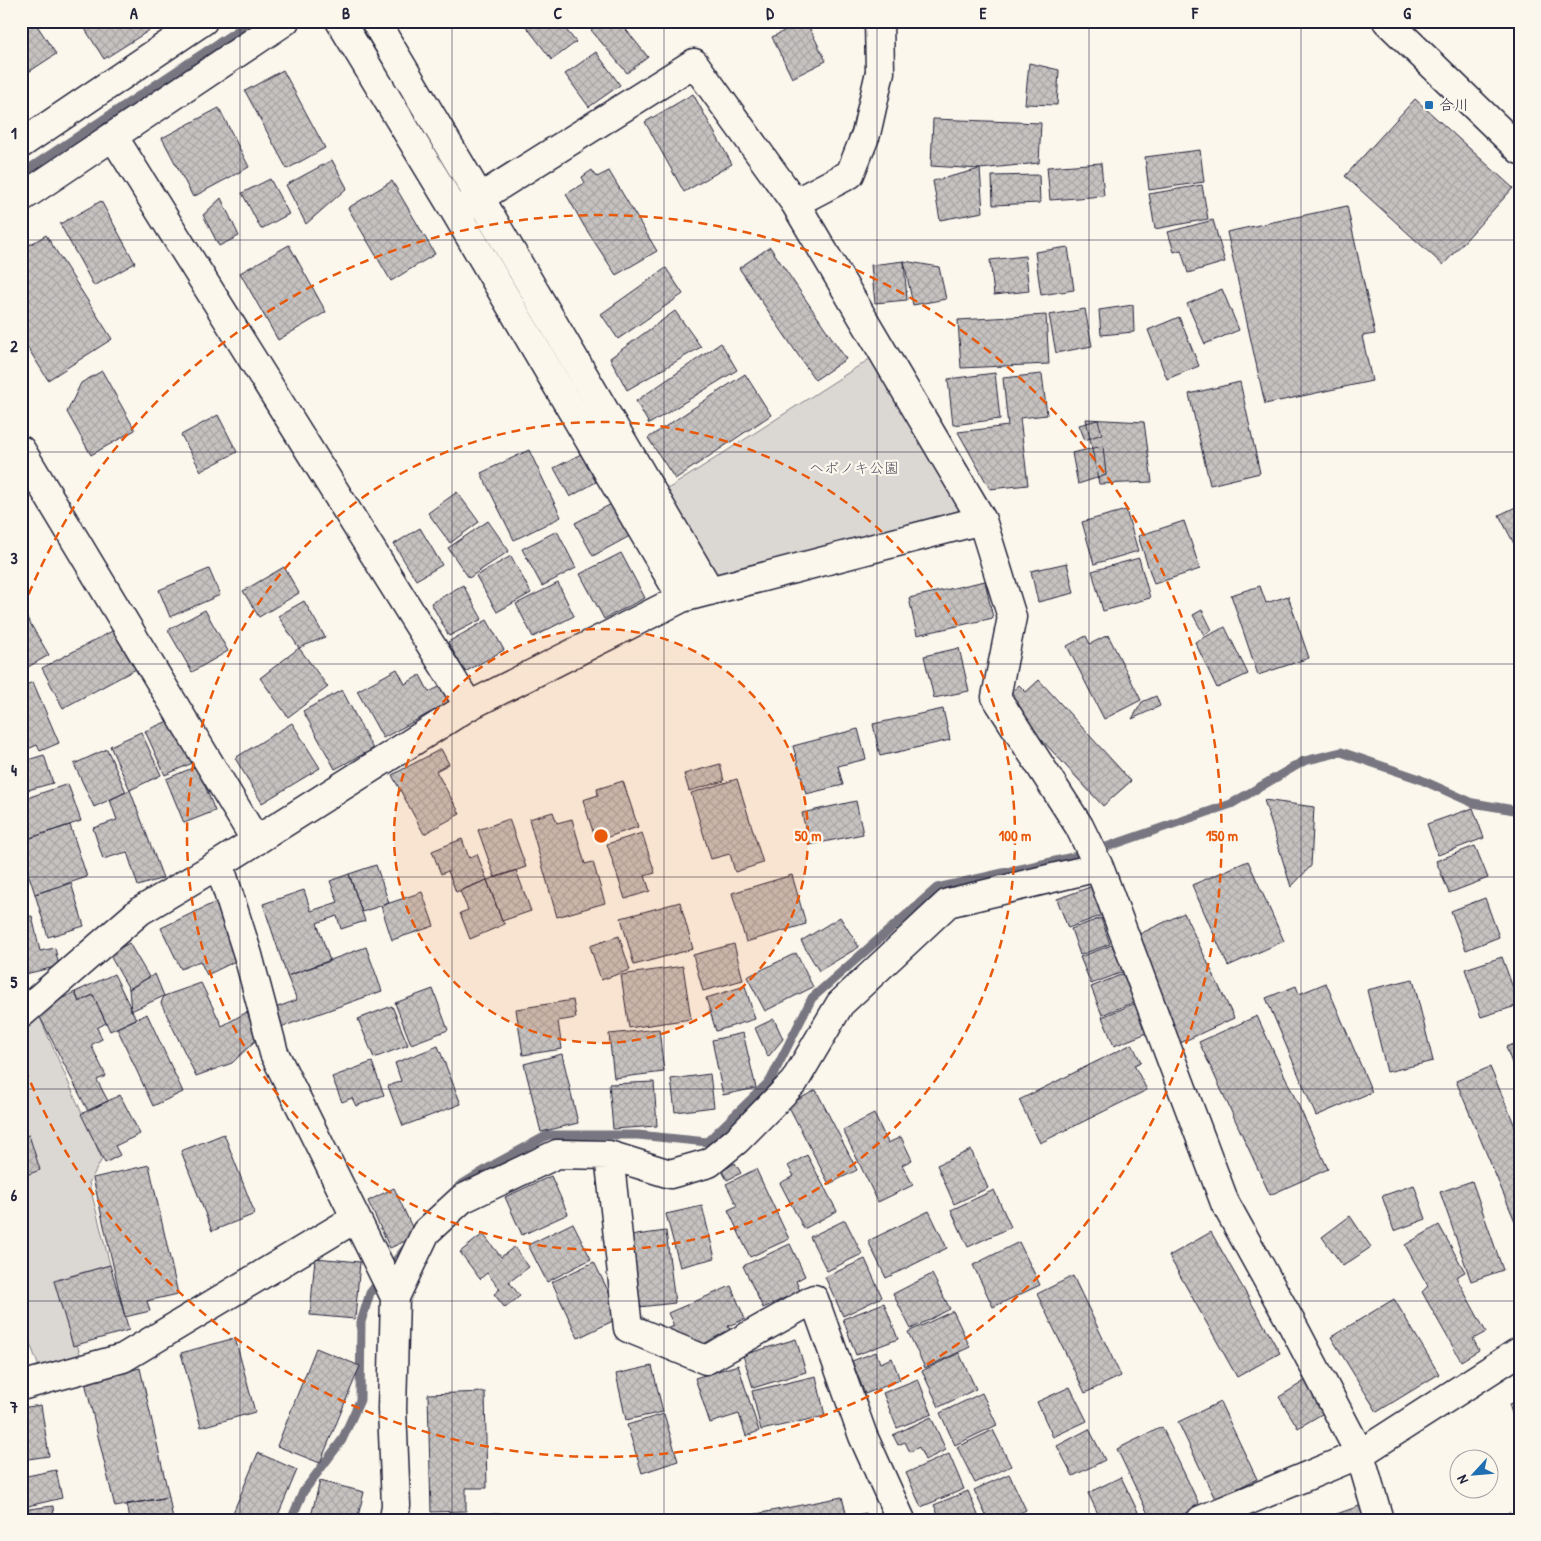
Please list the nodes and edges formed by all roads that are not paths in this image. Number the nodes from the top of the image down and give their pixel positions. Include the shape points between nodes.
1 (203, 21) edge
2 (285, 21) edge
3 (340, 21) edge
4 (375, 21) edge
5 (880, 21) edge
6 (1387, 21) edge
7 (113, 136) junction
8 (21, 144) edge
9 (1520, 150) edge
10 (21, 198) edge
11 (480, 198) junction
12 (795, 203) junction
13 (456, 213) junction
14 (21, 450) edge
15 (982, 520) junction
16 (710, 591) junction
17 (682, 598) junction
18 (469, 706) junction
19 (256, 842) junction
20 (219, 864) junction
21 (1099, 867) junction
22 (21, 1014) edge
23 (609, 1155) junction
24 (356, 1218) junction
25 (395, 1297) junction
26 (1520, 1350) edge
27 (21, 1386) edge
28 (1360, 1454) junction
29 (394, 1520) edge
30 (901, 1520) edge
31 (1201, 1520) edge
32 (1380, 1520) edge

1 - 8 main road
2 - 7 main road
3 - 13 main road
4 - 11 main road
5 - 12 main road via 880,72 866,134 850,174
6 - 9 main road
7 - 10 main road
7 - 18 main road
11 - 12 main road via 694,63
11 - 13 main road
11 - 16 main road
12 - 15 main road
13 - 17 main road
14 - 19 main road
15 - 16 main road
15 - 21 main road via 1012,617 996,697 1079,826
16 - 17 main road
17 - 18 main road
18 - 19 main road
19 - 20 main road
20 - 22 main road via 140,911
20 - 24 main road via 274,1053
21 - 23 main road via 948,903 840,1004 794,1082 737,1140 708,1163 670,1174
21 - 28 main road via 1225,1203
23 - 25 main road via 557,1154 462,1200 426,1232
23 - 30 main road via 628,1328 706,1360 814,1299 863,1436
24 - 25 main road
24 - 27 main road via 123,1358
25 - 29 main road via 392,1408
26 - 28 main road
28 - 31 main road
28 - 32 main road

